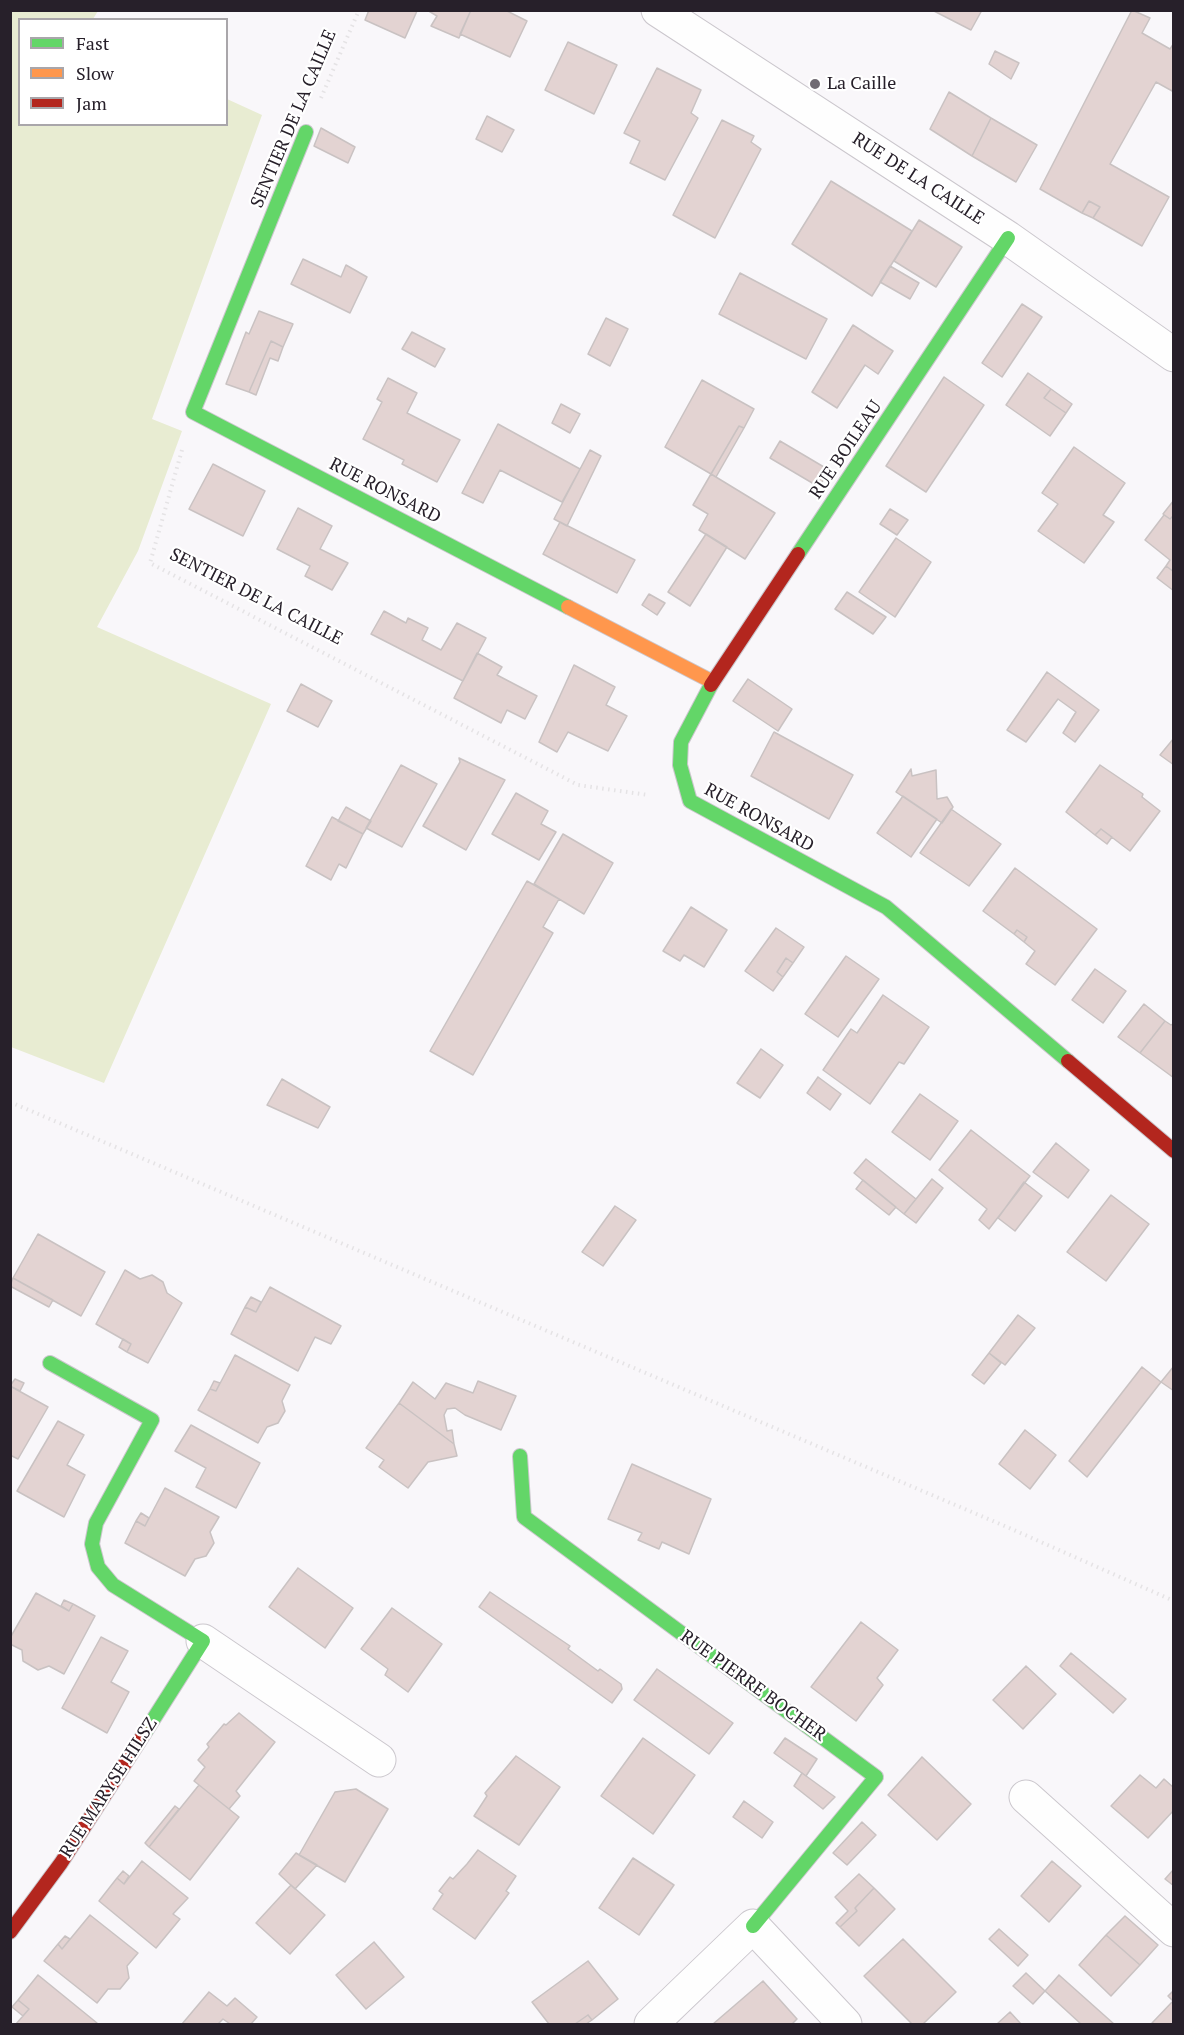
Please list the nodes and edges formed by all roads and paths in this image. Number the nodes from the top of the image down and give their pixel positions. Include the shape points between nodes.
1 (359, 10) edge
2 (658, 10) edge
3 (306, 132) joint
4 (1008, 238) junction
5 (1173, 355) edge
6 (193, 412) junction
7 (713, 682) junction
8 (690, 801) junction
9 (10, 1102) edge
10 (1173, 1151) edge
11 (50, 1363) dead end
12 (520, 1456) dead end
13 (1173, 1601) edge
14 (203, 1641) junction
15 (379, 1760) dead end
16 (1026, 1797) dead end
17 (753, 1926) junction
18 (1173, 1930) edge
19 (10, 1932) edge
20 (651, 2025) edge
21 (845, 2025) edge

1 - 3 path, SENTIER DE LA CAILLE
2 - 4 street, RUE DE LA CAILLE
3 - 6 street, SENTIER DE LA CAILLE
4 - 5 street, RUE DE LA CAILLE
4 - 7 street, RUE BOILEAU
6 - 7 street, RUE RONSARD
6 - 8 path, SENTIER DE LA CAILLE via 150,563 578,785
7 - 8 street, RUE RONSARD via 681,742 680,765
8 - 10 street, RUE RONSARD via 886,907
9 - 13 path
11 - 14 street via 152,1420 96,1523 92,1544 98,1567 112,1586
12 - 17 street, RUE PIERRE BOCHER via 524,1517 876,1777
14 - 15 street
14 - 19 street, RUE MARYSE HILSZ via 62,1863
16 - 18 street
17 - 20 street, RUE PIERRE BOCHER
17 - 21 street

